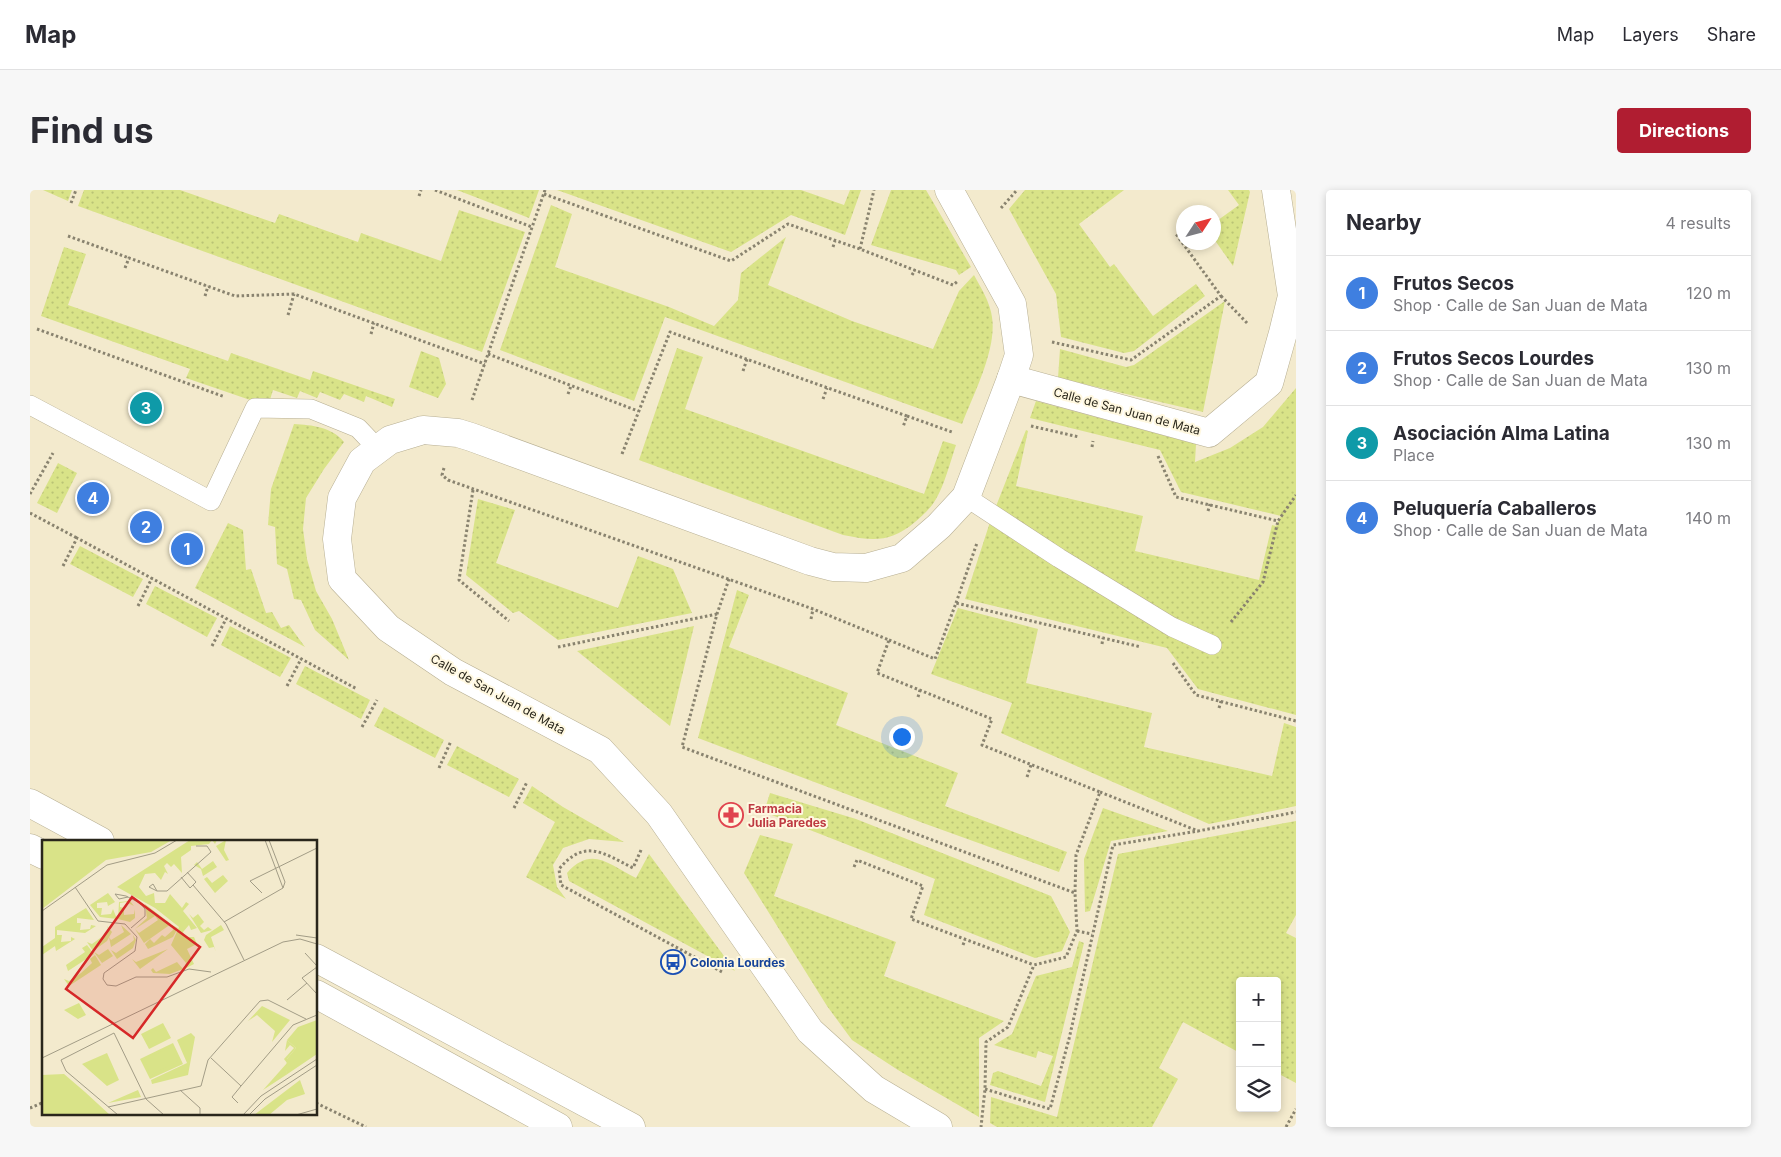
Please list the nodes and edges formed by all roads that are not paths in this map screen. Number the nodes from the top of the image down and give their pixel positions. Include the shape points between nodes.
1 (949, 190) edge
2 (1276, 190) edge
3 (1011, 379) junction
4 (30, 405) edge
5 (378, 449) junction
6 (977, 505) junction
7 (1212, 645) road end
8 (30, 803) edge
9 (98, 840) edge
10 (30, 848) edge
11 (42, 854) edge
12 (318, 959) edge
13 (318, 995) edge
14 (558, 1127) edge
15 (631, 1127) edge
16 (938, 1127) edge

1 - 3 main road, Calle de San Juan de Mata via 1012,304 1019,355
2 - 3 main road, Calle de San Juan de Mata via 1292,296 1283,333 1269,383 1209,433
3 - 6 main road, Calle de San Juan de Mata
4 - 5 lane via 211,501 255,408 311,409 358,428
5 - 6 main road, Calle de San Juan de Mata via 390,440 423,430 458,433 810,562 833,567 866,568 902,558 940,526
5 - 16 main road, Calle de San Juan de Mata via 362,461 342,498 337,539 342,579 388,628 453,672 600,750 659,814 810,1031 874,1089
6 - 7 lane via 1172,627
8 - 9 main road
10 - 11 main road
12 - 15 main road
13 - 14 main road

